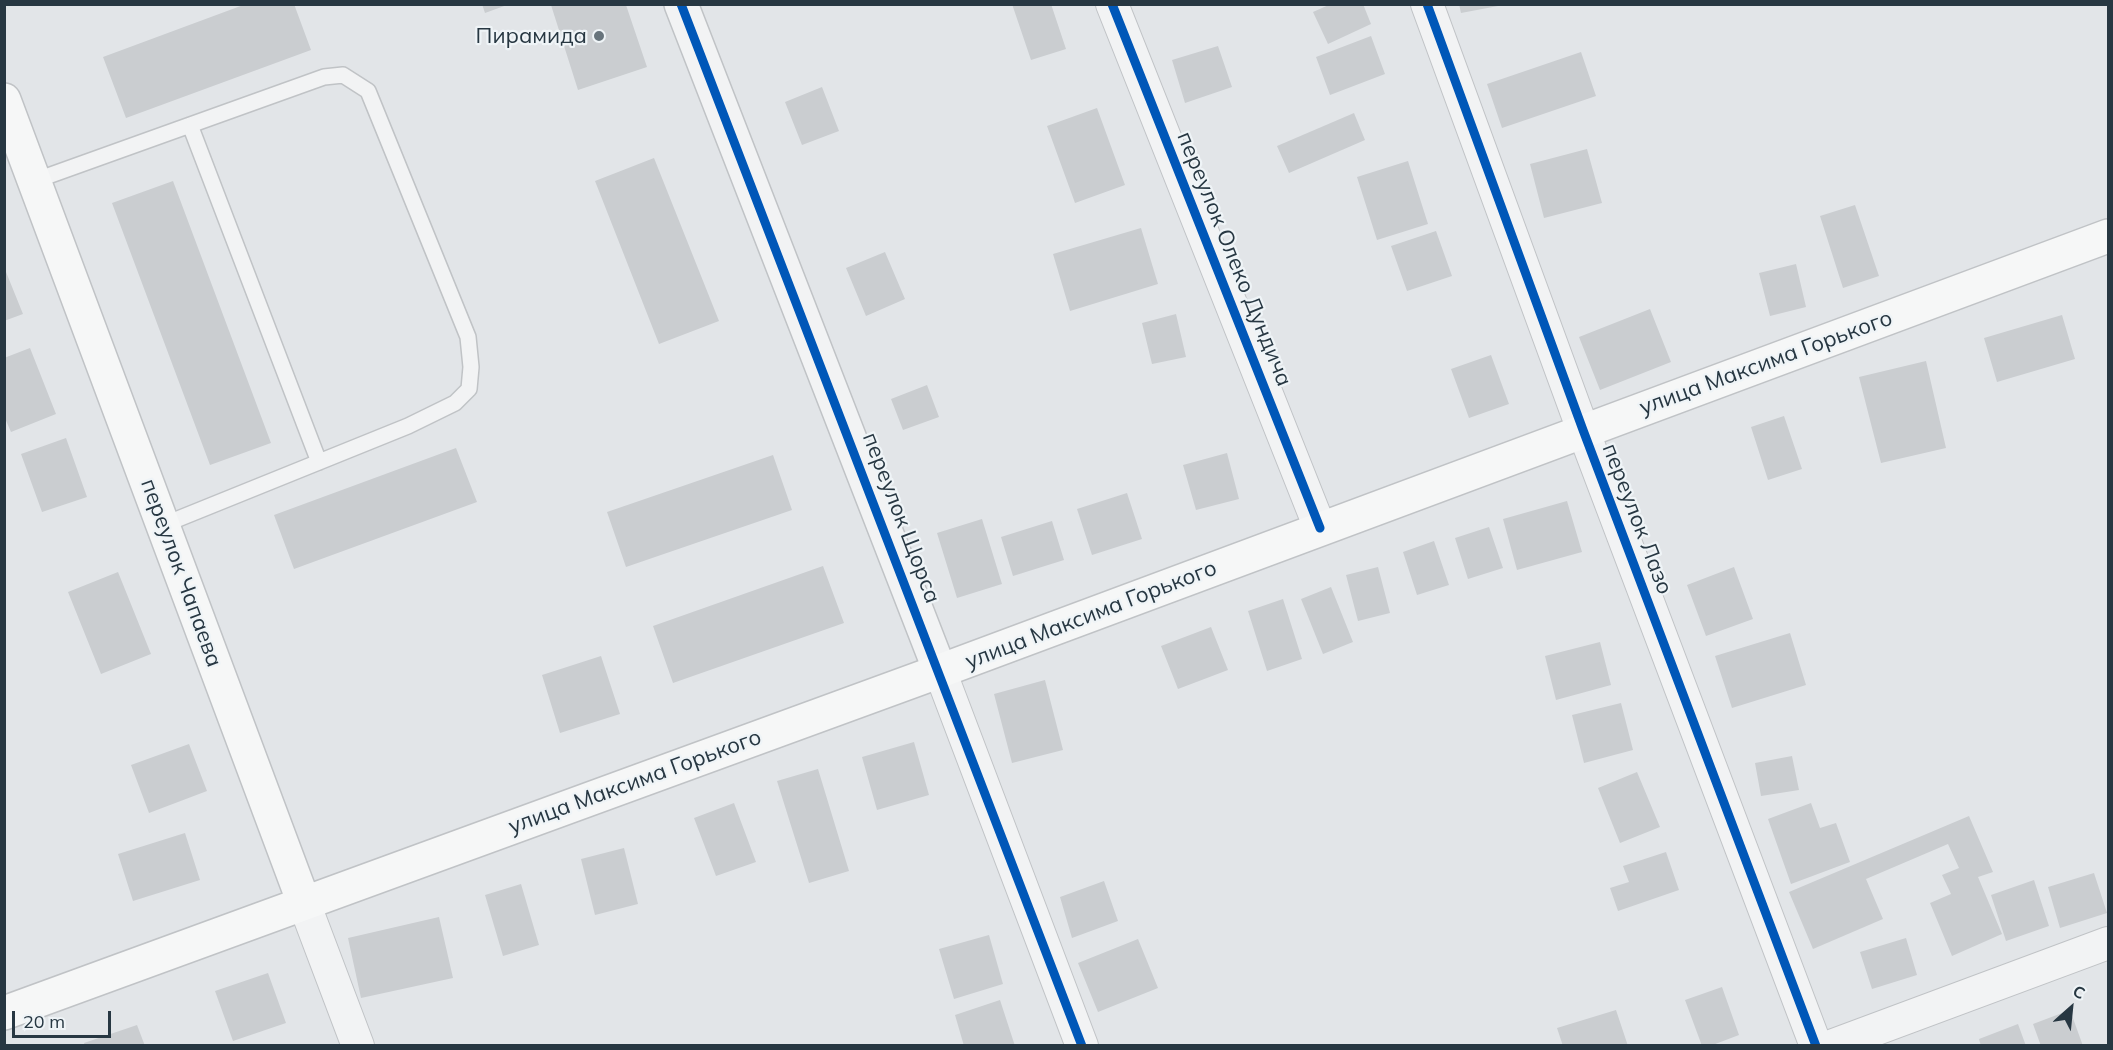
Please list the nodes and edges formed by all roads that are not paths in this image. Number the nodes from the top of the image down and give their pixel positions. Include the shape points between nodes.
1 (681, 4) edge
2 (1112, 4) edge
3 (1428, 4) edge
4 (7, 114) edge
5 (190, 125) junction
6 (34, 181) junction
7 (2109, 236) edge
8 (1583, 430) junction
9 (319, 462) junction
10 (163, 525) junction
11 (1320, 528) junction
12 (940, 671) junction
13 (304, 903) junction
14 (2109, 943) edge
15 (4, 1013) edge
16 (358, 1046) edge
17 (1082, 1046) edge
18 (1816, 1046) edge
19 (1831, 1046) edge

1 - 12 street, переулок Щорса
2 - 11 street, переулок Олеко Дундича
3 - 8 street, переулок Лазо
4 - 6 main road, переулок Чапаева
5 - 6 lane
5 - 9 lane
5 - 9 lane via 324,77 343,75 368,91 468,337 469,389 455,404
6 - 10 main road, переулок Чапаева
7 - 8 main road, улица Максима Горького
8 - 11 main road, улица Максима Горького
8 - 18 street, переулок Лазо
9 - 10 lane
10 - 13 main road, переулок Чапаева
11 - 12 main road, улица Максима Горького
12 - 13 main road, улица Максима Горького
12 - 17 street, переулок Щорса
13 - 15 main road, улица Максима Горького
13 - 16 street, переулок Чапаева
14 - 19 street

